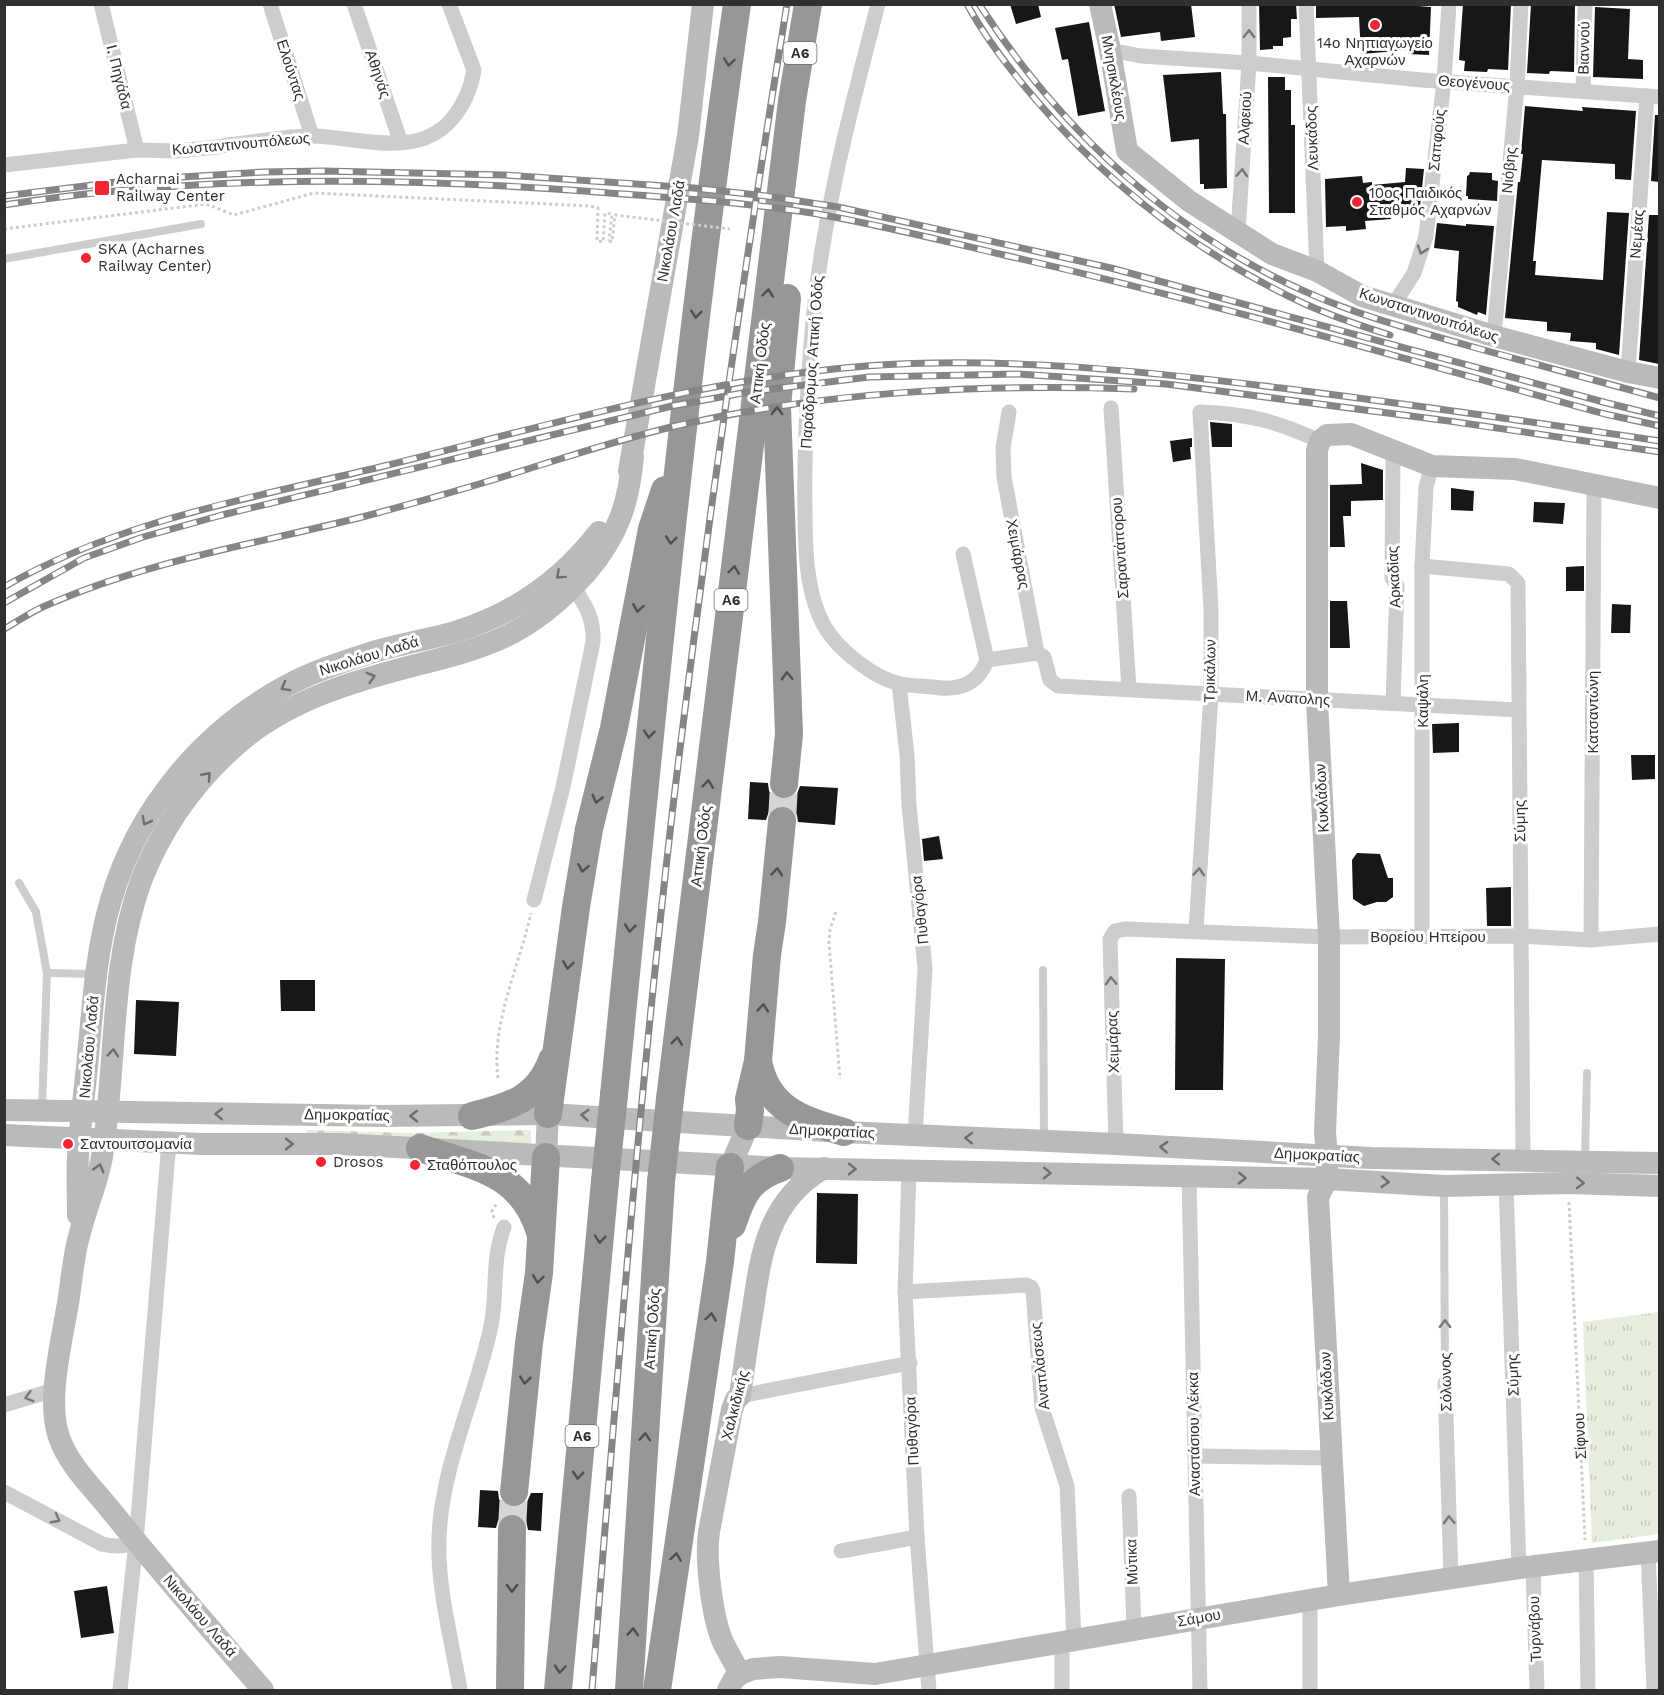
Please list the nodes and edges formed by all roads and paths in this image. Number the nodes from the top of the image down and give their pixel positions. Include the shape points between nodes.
1 (101, 4) edge
2 (270, 4) edge
3 (354, 4) edge
4 (449, 4) edge
5 (703, 4) edge
6 (737, 4) edge
7 (808, 4) edge
8 (878, 4) edge
9 (1100, 4) edge
10 (1249, 4) edge
11 (1306, 4) edge
12 (1449, 4) edge
13 (1521, 4) edge
14 (1585, 4) edge
15 (1110, 50) junction
16 (1248, 63) junction
17 (1310, 69) junction
18 (1443, 81) junction
19 (1517, 86) junction
20 (1583, 91) junction
21 (1653, 96) edge
22 (792, 101) junction
23 (312, 136) junction
24 (401, 143) junction
25 (137, 150) junction
26 (1127, 151) joint
27 (4, 165) edge
28 (201, 224) dead end
29 (4, 229) edge
30 (730, 229) dead end
31 (1238, 231) junction
32 (4, 259) edge
33 (1317, 271) junction
34 (1394, 304) junction
35 (1494, 336) junction
36 (1628, 372) junction
37 (1659, 378) edge
38 (1111, 408) dead end
39 (1010, 412) dead end
40 (683, 440) junction
41 (1320, 441) junction
42 (1393, 450) junction
43 (633, 456) junction
44 (1431, 466) junction
45 (1594, 484) junction
46 (1659, 498) edge
47 (963, 554) dead end
48 (1422, 566) junction
49 (573, 587) junction
50 (1036, 653) junction
51 (987, 660) junction
52 (900, 684) junction
53 (1058, 686) joint
54 (1129, 688) junction
55 (1210, 694) junction
56 (1317, 701) junction
57 (1394, 703) junction
58 (1423, 704) junction
59 (1519, 710) junction
60 (784, 784) tunnel mouth
61 (782, 821) tunnel mouth
62 (19, 883) dead end
63 (534, 900) joint
64 (836, 912) dead end
65 (1196, 930) junction
66 (1659, 934) edge
67 (1422, 936) junction
68 (1522, 936) junction
69 (1329, 937) junction
70 (1110, 939) joint
71 (1591, 940) junction
72 (1043, 970) dead end
73 (47, 973) junction
74 (97, 974) junction
75 (558, 1044) junction
76 (758, 1061) junction
77 (1587, 1073) dead end
78 (498, 1078) dead end
79 (840, 1079) dead end
80 (4, 1110) edge
81 (42, 1110) junction
82 (82, 1111) junction
83 (107, 1112) junction
84 (548, 1114) junction
85 (472, 1116) junction
86 (748, 1126) junction
87 (844, 1132) junction
88 (4, 1135) edge
89 (915, 1136) junction
90 (80, 1138) junction
91 (104, 1139) junction
92 (1044, 1141) junction
93 (169, 1142) junction
94 (1116, 1144) junction
95 (420, 1148) junction
96 (1327, 1155) junction
97 (546, 1157) junction
98 (1523, 1160) junction
99 (1585, 1163) junction
100 (1659, 1163) edge
101 (730, 1167) junction
102 (780, 1168) junction
103 (824, 1168) junction
104 (909, 1170) junction
105 (1189, 1177) junction
106 (1327, 1179) junction
107 (1506, 1183) junction
108 (1569, 1183) junction
109 (1444, 1186) junction
110 (1659, 1186) edge
111 (504, 1227) dead end
112 (78, 1237) junction
113 (542, 1237) junction
114 (720, 1262) junction
115 (905, 1292) junction
116 (909, 1363) junction
117 (1445, 1383) joint
118 (54, 1390) junction
119 (740, 1396) junction
120 (4, 1405) edge
121 (1195, 1456) junction
122 (1330, 1458) junction
123 (4, 1491) edge
124 (514, 1492) tunnel mouth
125 (1129, 1496) dead end
126 (513, 1529) tunnel mouth
127 (917, 1536) junction
128 (136, 1542) junction
129 (841, 1551) dead end
130 (1654, 1551) edge
131 (1586, 1559) junction
132 (1526, 1567) junction
133 (1451, 1579) junction
134 (1339, 1595) junction
135 (1311, 1599) junction
136 (1198, 1618) junction
137 (1134, 1629) junction
138 (1068, 1640) junction
139 (928, 1665) junction
140 (734, 1682) edge
141 (120, 1690) edge
142 (263, 1690) edge
143 (459, 1690) edge
144 (510, 1690) edge
145 (558, 1690) edge
146 (629, 1690) edge
147 (657, 1690) edge
148 (929, 1690) edge
149 (1062, 1690) edge
150 (1200, 1690) edge
151 (1310, 1690) edge
152 (1537, 1690) edge
153 (1588, 1690) edge
154 (1654, 1690) edge

1 - 25 street, Ι. Πηγάδα
2 - 23 street, Ελούντας
3 - 24 street, Αθηνάς
4 - 24 street, Κωσταντινουπόλεως via 474,70 473,80 459,111 442,130
5 - 43 street, Νικολάου Λαδά via 687,136
6 -> 40 highway, Α6 via 713,173
7 - 22 highway, Αττική Οδός / Α6
8 - 52 street, Παράδρομος Αττική Οδός via 831,200 816,287 805,518 814,599 826,630 849,655
9 - 15 street, Μνησικλέους
16 -> 10 street, Αλφειού
11 - 17 street, Λευκάδος
12 - 18 street, Σαπφούς
13 - 19 street, Νιόβης
14 - 20 street, Βιαννού
15 - 16 street, Θεογένους via 1141,56
15 - 26 street, Μνησικλέους
16 - 17 street, Θεογένους
31 -> 16 street, Αλφειού
17 - 18 street, Θεογένους
17 - 33 street, Λευκάδος
18 - 19 street, Θεογένους
18 -> 34 street, Σαπφούς via 1426,236 1414,273
19 - 20 street, Θεογένους
19 - 35 street, Νιόβης
20 - 21 street, Θεογένους
21 - 36 street, Νεμέας
60 -> 22 highway via 789,734 777,407 793,251
146 -> 22 highway, Αττική Οδός / Α6, bridge via 670,1099
23 - 24 street, Κωσταντινουπόλεως
23 - 25 street, Κωσταντινουπόλεως via 176,151
25 - 27 street, Κωσταντινουπόλεως
26 - 31 street, Κωνσταντινουπόλεως via 1189,201
28 - 32 lane
29 - 30 path, bridge via 206,204 234,215 314,194 590,206 598,208 597,241 603,242 605,213 612,214 612,242 615,215
31 - 33 street, Κωνσταντινουπόλεως via 1272,254
33 - 34 street, Κωνσταντινουπόλεως via 1362,296
34 - 35 street, Κωνσταντινουπόλεως
35 - 36 street, Κωνσταντινουπόλεως
36 - 37 street, Κωνσταντινουπόλεως
38 - 54 street, Σαραντάπορου
39 - 50 street, Χειμάρρας via 1003,448 1004,477
40 -> 75 highway via 652,529 616,717 589,830
40 -> 145 highway, Α6, bridge via 605,1181
41 - 42 street via 1327,435 1351,434
41 - 55 street, Τρικάλων via 1253,416 1200,412 1211,610
41 - 56 street, Κυκλάδων via 1316,459
42 - 44 street
42 - 57 street, Αρκαδίας via 1392,578 1397,586
43 - 49 street, Νικολάου Λαδά via 628,494 617,526 605,548
43 -> 74 street, Νικολάου Λαδά via 622,493 608,521 559,577 538,593 490,620 372,652 298,680 248,709 207,743 164,793 127,856 111,901
44 - 45 street via 1515,469
44 - 48 street, Καψάλη via 1426,487
45 - 46 street
45 - 71 street, Κατσαντώνη
47 - 51 street
48 - 58 street, Καψάλη
48 - 59 street, Σύμης via 1509,574 1518,583
49 - 63 street via 592,618 593,642
83 -> 49 street, Νικολάου Λαδά via 122,965 133,906 157,844 198,786 245,738 295,706 334,688 497,641 526,626
50 - 51 street
50 - 53 street, Χειμάρρας via 1044,657 1050,680
51 - 52 street via 979,676 965,686 945,689
52 - 89 street, Πυθαγόρα via 925,968
53 - 54 street, Μ. Ανατολης
54 - 55 street, Μ. Ανατολης
55 - 56 street, Μ. Ανατολης
65 -> 55 street, Τρικάλων
56 - 57 street, Μ. Ανατολης
56 - 69 street, Κυκλάδων
57 - 58 street, Μ. Ανατολης
58 - 59 street, Μ. Ανατολης
58 - 67 street, Καψάλη
59 - 68 street, Σύμης
76 -> 61 highway
62 - 73 lane via 36,912
63 - 78 path via 500,1029
64 - 79 path via 829,944
65 - 69 street, Βορείου Ηπείρου
65 - 70 street, Βορείου Ηπείρου via 1126,929 1115,931
66 - 71 street, Βορείου Ηπείρου
67 - 68 street, Βορείου Ηπείρου
67 - 69 street, Βορείου Ηπείρου
68 - 71 street, Βορείου Ηπείρου
68 - 98 street, Σύμης
69 - 96 street, Κυκλάδων
94 -> 70 street, Χειμάρας
72 - 92 lane
73 - 74 lane
73 - 81 lane
74 - 82 street, Νικολάου Λαδά
75 - 84 highway
75 - 85 highway via 549,1069 527,1096
76 - 86 highway via 749,1099
76 - 87 highway via 770,1092 793,1115
77 - 99 lane
80 - 81 street, Δημοκρατίας
81 - 82 street, Δημοκρατίας
82 - 83 street, Δημοκρατίας
82 - 90 street, Νικολάου Λαδά
85 -> 83 street, Δημοκρατίας
83 - 91 street, Νικολάου Λαδά
84 - 85 street, Δημοκρατίας
86 -> 84 street, Δημοκρατίας
84 - 97 street
86 - 87 street, Δημοκρατίας
86 - 101 street
87 - 89 street, Δημοκρατίας
88 - 90 street, Δημοκρατίας
92 -> 89 street, Δημοκρατίας
90 - 91 street, Δημοκρατίας
90 - 112 street, Νικολάου Λαδά
91 - 93 street, Δημοκρατίας
112 -> 91 street, Νικολάου Λαδά
92 - 94 street, Δημοκρατίας
93 -> 95 street, Δημοκρατίας
93 - 128 street
96 -> 94 street, Δημοκρατίας
95 - 97 street, Δημοκρατίας
95 - 113 highway via 484,1170 514,1186 532,1208
98 -> 96 street, Δημοκρατίας
96 - 106 street, Κυκλάδων
97 - 101 street, Δημοκρατίας
97 - 113 highway
98 - 99 street, Δημοκρατίας
99 - 100 street, Δημοκρατίας
101 - 102 street, Δημοκρατίας
101 - 114 highway
102 - 103 street, Δημοκρατίας
102 - 114 highway via 757,1179 740,1201
103 -> 104 street, Δημοκρατίας
103 - 119 street, Χαλκιδικής via 790,1196 766,1239
104 -> 105 street, Δημοκρατίας
104 - 115 street, Πυθαγόρα
105 -> 106 street, Δημοκρατίας
105 - 121 street, Αναστάσιου Λέκκα
106 -> 109 street, Δημοκρατίας
106 - 122 street, Κυκλάδων via 1318,1197
107 - 108 street, Δημοκρατίας
107 - 109 street, Δημοκρατίας
107 - 132 street, Σύμης
108 -> 110 street, Δημοκρατίας
108 - 131 path, Σίφνου
117 -> 109 lane, Σόλωνος
111 - 143 street via 496,1252 492,1323 442,1504 439,1565
112 - 118 street, Νικολάου Λαδά
113 -> 124 highway
147 -> 114 highway
115 - 116 street, Πυθαγόρα
115 - 138 street, Αναπλάσεως via 1026,1285 1034,1291 1042,1408 1067,1486
116 - 119 street
116 - 127 street, Πυθαγόρα
133 -> 117 street, Σόλωνος
118 -> 120 street
118 - 128 street, Νικολάου Λαδά via 55,1424 63,1448
119 - 140 street, Χαλκιδικής via 732,1409 707,1545 718,1628
121 - 122 street
121 - 136 street, Αναστάσιου Λέκκα
122 - 134 street, Κυκλάδων
123 -> 128 street via 102,1544 114,1547
125 - 137 street, Μύτικα
126 -> 144 highway
127 - 129 street
127 - 139 street, Πυθαγόρα
128 - 141 street
128 - 142 street, Νικολάου Λαδά
130 - 131 street, Σάμου
130 - 154 street
131 - 132 street, Σάμου
131 - 153 street
132 - 133 street, Σάμου
132 - 152 street, Τυρνάβου
133 - 134 street, Σάμου
134 - 135 street, Σάμου
135 - 136 street, Σάμου
135 - 151 street
136 - 137 street, Σάμου
136 - 150 street, Αναστάσιου Λέκκα
137 - 138 street, Σάμου
138 - 139 street, Σάμου
138 - 149 street, Αναπλάσεως
139 - 140 street, Σάμου via 870,1675 780,1667 753,1669
139 - 148 street, Πυθαγόρα

